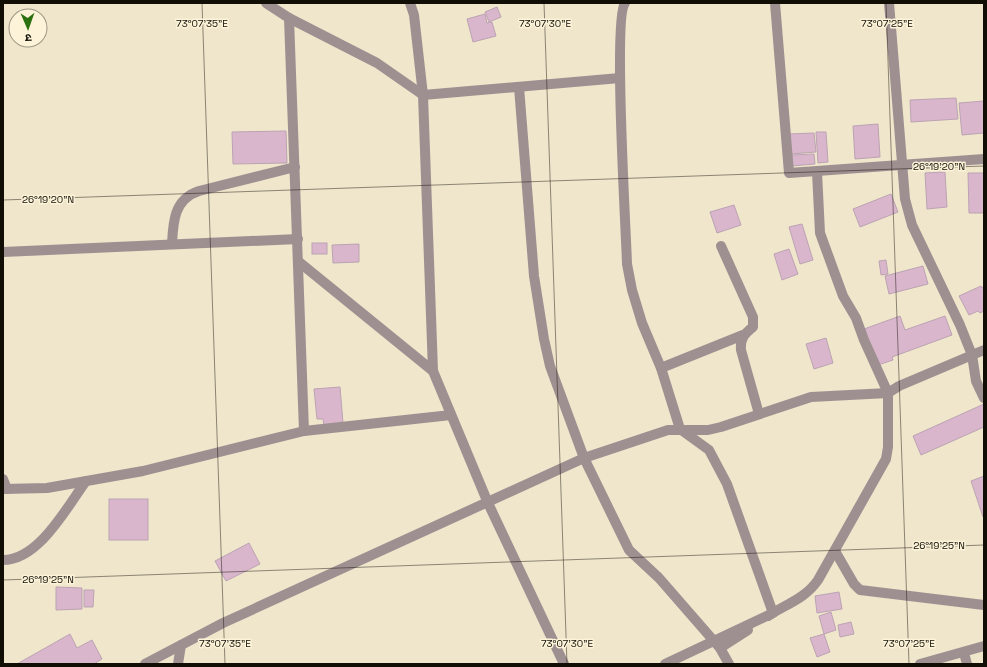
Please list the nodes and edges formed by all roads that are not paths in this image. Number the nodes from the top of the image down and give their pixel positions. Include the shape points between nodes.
1 (266, 3) edge
2 (410, 3) edge
3 (625, 3) edge
4 (775, 3) edge
5 (888, 3) edge
6 (289, 18) junction
7 (620, 78) junction
8 (520, 86) junction
9 (423, 95) junction
10 (984, 159) edge
11 (902, 166) junction
12 (295, 167) junction
13 (817, 172) junction
14 (298, 239) junction
15 (172, 244) junction
16 (721, 246) dead end
17 (3, 252) edge
18 (299, 262) junction
19 (743, 335) junction
20 (984, 350) edge
21 (972, 355) junction
22 (661, 368) junction
23 (433, 371) junction
24 (888, 393) junction
25 (984, 398) edge
26 (758, 414) junction
27 (451, 415) junction
28 (680, 429) junction
29 (304, 431) junction
30 (584, 458) junction
31 (3, 479) edge
32 (86, 481) junction
33 (5, 489) edge
34 (488, 503) junction
35 (835, 551) junction
36 (3, 560) edge
37 (984, 605) edge
38 (773, 613) junction
39 (181, 644) junction
40 (717, 644) junction
41 (984, 646) edge
42 (964, 653) junction
43 (145, 664) edge
44 (178, 664) edge
45 (564, 664) edge
46 (665, 664) edge
47 (730, 664) edge
48 (920, 664) edge
49 (967, 664) edge

1 - 6 street
2 - 9 street via 414,15
3 - 7 street via 620,17
4 - 13 street via 788,173
5 - 11 street
6 - 9 street via 377,62
6 - 12 street
7 - 8 street
7 - 22 street via 627,264 642,323
8 - 9 street
8 - 30 street via 534,276 544,338 550,366
9 - 23 street
10 - 11 street
11 - 13 street
11 - 21 street via 905,199 912,225
12 - 14 street
12 - 15 street via 187,197 176,213
13 - 24 street via 820,234 843,296 856,318
14 - 15 street
14 - 18 street
15 - 17 street
16 - 19 street via 753,317 752,327
18 - 23 street
18 - 29 street
19 - 22 street
19 - 26 street via 740,350
20 - 21 street
21 - 24 street
21 - 25 street via 976,381
22 - 28 street
23 - 27 street
24 - 26 street via 811,397
24 - 35 street via 886,459
26 - 28 street via 708,430
27 - 29 street
27 - 34 street
28 - 30 street via 668,430
28 - 38 street via 709,450 727,484
29 - 32 street via 143,471
30 - 34 street
30 - 40 street via 629,550 659,578
31 - 33 street
32 - 33 street via 47,488
32 - 36 street via 53,528 28,553 17,559
34 - 39 street
34 - 45 street
35 - 37 street via 860,590
35 - 38 street via 812,588 790,605
38 - 40 street
39 - 43 street
39 - 44 street
40 - 46 street
40 - 47 street
41 - 42 street
42 - 48 street
42 - 49 street

